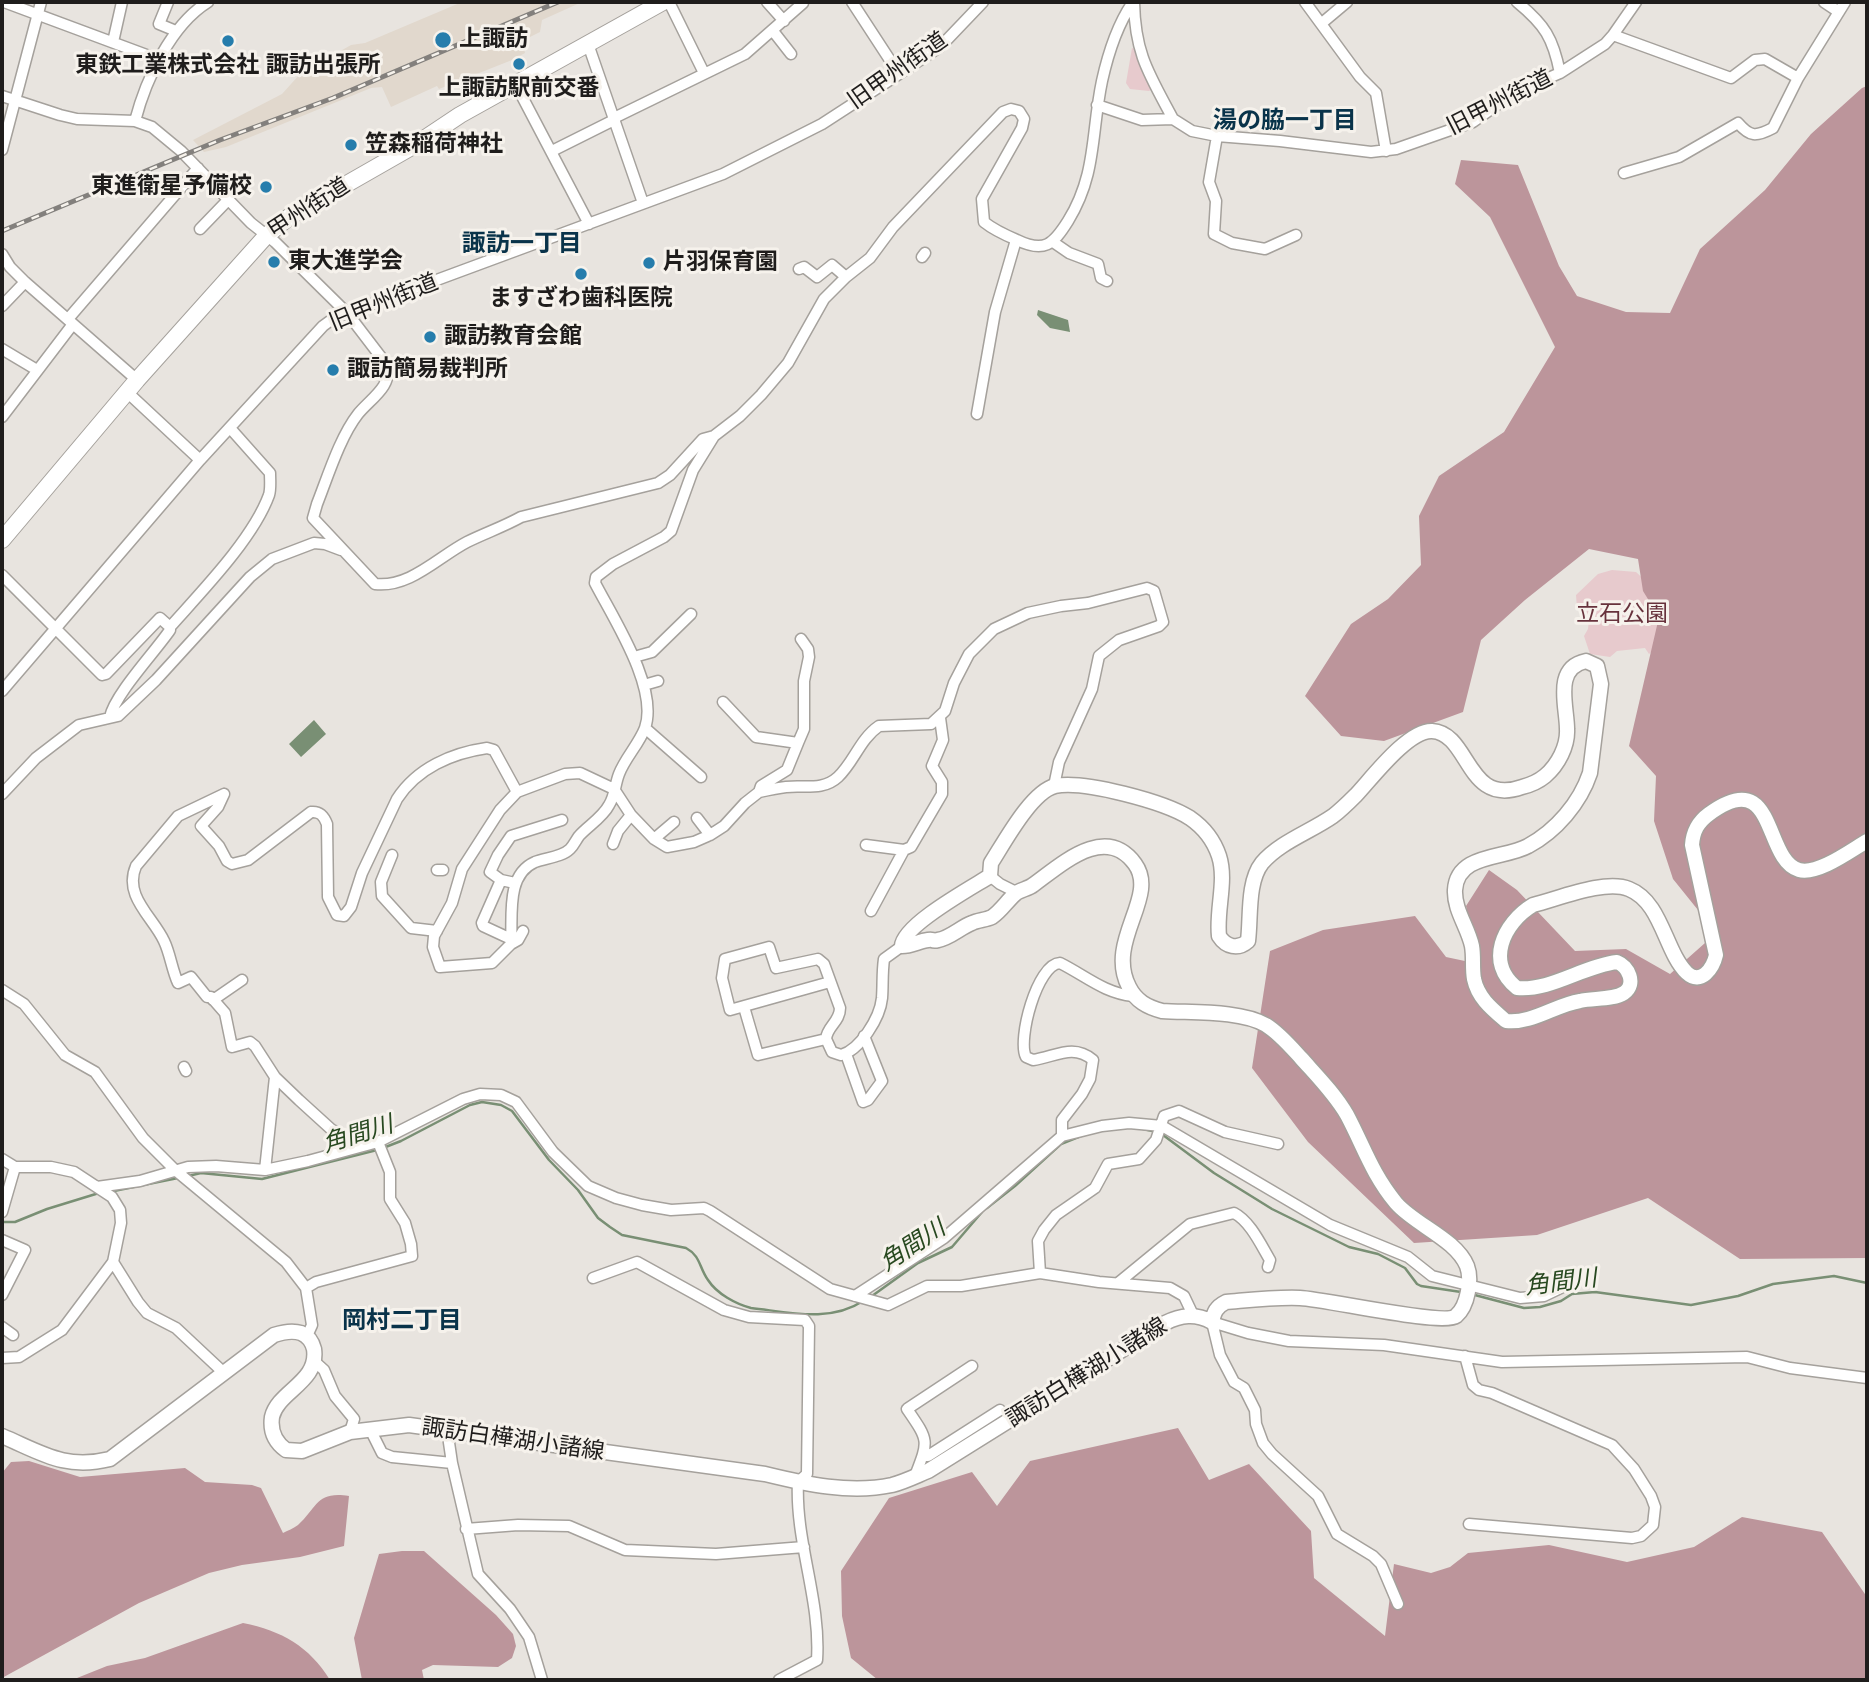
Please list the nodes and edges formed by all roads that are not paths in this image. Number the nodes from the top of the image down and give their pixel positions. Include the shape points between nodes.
1 (4, 2) edge
2 (41, 2) edge
3 (122, 2) edge
4 (168, 2) edge
5 (208, 2) edge
6 (663, 2) edge
7 (669, 2) edge
8 (768, 2) edge
9 (852, 2) edge
10 (983, 2) edge
11 (1133, 2) edge
12 (1306, 2) edge
13 (1347, 2) edge
14 (1517, 2) edge
15 (1636, 2) edge
16 (1824, 2) edge
17 (1845, 2) edge
18 (803, 3) edge
19 (1839, 12) junction
20 (38, 15) junction
21 (784, 21) junction
22 (1322, 23) junction
23 (176, 31) junction
24 (773, 31) junction
25 (1613, 35) junction
26 (113, 42) junction
27 (588, 44) junction
28 (791, 54) dead end
29 (160, 60) junction
30 (704, 73) junction
31 (1559, 73) junction
32 (899, 74) junction
33 (1798, 78) junction
34 (515, 83) junction
35 (2, 96) edge
36 (16, 100) junction
37 (1097, 105) junction
38 (614, 119) junction
39 (1173, 119) junction
40 (135, 121) junction
41 (1217, 136) junction
42 (2, 150) edge
43 (552, 151) junction
44 (1386, 151) junction
45 (198, 168) junction
46 (1624, 173) dead end
47 (228, 200) junction
48 (643, 203) junction
49 (589, 223) junction
50 (200, 229) dead end
51 (266, 236) junction
52 (1296, 236) dead end
53 (1016, 240) junction
54 (1054, 242) junction
55 (2, 254) edge
56 (799, 269) dead end
57 (846, 277) junction
58 (1107, 281) dead end
59 (26, 282) junction
60 (2, 306) edge
61 (348, 314) junction
62 (71, 321) junction
63 (2, 349) edge
64 (37, 370) junction
65 (132, 386) junction
66 (977, 414) dead end
67 (2, 417) edge
68 (230, 428) junction
69 (714, 436) junction
70 (201, 460) junction
71 (2, 540) edge
72 (344, 551) junction
73 (2, 575) edge
74 (691, 614) dead end
75 (170, 627) junction
76 (54, 628) junction
77 (801, 639) dead end
78 (634, 657) junction
79 (659, 681) dead end
80 (644, 685) junction
81 (2, 691) edge
82 (723, 702) dead end
83 (110, 717) junction
84 (940, 718) junction
85 (645, 727) junction
86 (798, 743) junction
87 (570, 765) dead end
88 (580, 773) junction
89 (701, 777) dead end
90 (1054, 786) junction
91 (614, 789) junction
92 (517, 792) junction
93 (759, 792) junction
94 (2, 794) edge
95 (631, 815) junction
96 (697, 818) dead end
97 (562, 820) dead end
98 (674, 822) dead end
99 (710, 835) junction
100 (654, 839) junction
101 (1867, 841) edge
102 (613, 844) dead end
103 (866, 845) dead end
104 (904, 850) junction
105 (392, 855) dead end
106 (990, 876) junction
107 (501, 880) junction
108 (515, 883) junction
109 (1016, 892) junction
110 (871, 911) dead end
111 (437, 931) junction
112 (523, 931) dead end
113 (511, 942) junction
114 (902, 946) junction
115 (242, 980) dead end
116 (830, 982) junction
117 (2, 990) edge
118 (1133, 996) junction
119 (213, 1000) junction
120 (744, 1007) junction
121 (864, 1036) junction
122 (826, 1039) junction
123 (846, 1054) junction
124 (275, 1077) junction
125 (1161, 1127) junction
126 (1062, 1136) junction
127 (1278, 1144) dead end
128 (358, 1147) junction
129 (380, 1147) junction
130 (2, 1159) edge
131 (15, 1167) junction
132 (265, 1170) junction
133 (178, 1171) junction
134 (97, 1188) junction
135 (2, 1212) edge
136 (2, 1240) edge
137 (113, 1262) junction
138 (1268, 1266) dead end
139 (1040, 1273) junction
140 (593, 1278) dead end
141 (1118, 1283) junction
142 (1468, 1284) junction
143 (1567, 1285) dead end
144 (306, 1288) junction
145 (2, 1295) edge
146 (857, 1296) junction
147 (1193, 1315) junction
148 (1212, 1322) junction
149 (2, 1327) edge
150 (13, 1335) dead end
151 (307, 1336) junction
152 (1465, 1356) junction
153 (2, 1358) edge
154 (314, 1361) junction
155 (971, 1366) dead end
156 (223, 1372) junction
157 (1867, 1378) edge
158 (1000, 1410) dead end
159 (447, 1429) junction
160 (350, 1432) junction
161 (373, 1434) dead end
162 (2, 1436) edge
163 (923, 1456) junction
164 (452, 1462) junction
165 (915, 1476) junction
166 (798, 1482) junction
167 (1469, 1524) dead end
168 (466, 1529) junction
169 (804, 1547) junction
170 (1398, 1604) dead end
171 (542, 1680) edge
172 (779, 1680) edge

1 - 20 street
2 - 20 street
3 - 26 street
4 - 23 street via 159,24
5 - 23 street
6 - 27 highway, 甲州街道
7 - 30 street
8 - 21 street
9 - 32 street
10 - 32 street, 旧甲州街道 via 941,46
11 - 37 street via 1121,20
11 - 39 street via 1139,51
12 - 22 street
13 - 22 street
14 - 31 street via 1549,36
15 - 25 street, 旧甲州街道
16 - 19 street
17 - 19 street
18 - 21 street
19 - 33 street
20 - 26 street
20 - 36 street
21 - 24 street
22 - 44 street via 1376,93
23 - 29 street
24 - 28 street
24 - 30 street via 745,54
25 - 31 street, 旧甲州街道
25 - 33 street via 1731,78 1755,60 1765,59
26 - 29 street
27 - 34 highway, 甲州街道
27 - 38 street
29 - 40 street
30 - 38 street
31 - 44 street, 旧甲州街道 via 1514,93 1474,122
32 - 48 street, 旧甲州街道 via 822,124 769,151 709,180
33 - 46 street via 1773,128 1748,134 1738,123 1679,157
34 - 43 street
34 - 51 highway, 甲州街道 via 289,217
35 - 36 street
36 - 40 street via 77,119
36 - 42 street
37 - 39 street via 1142,120
37 - 54 street via 1088,178
38 - 43 street
38 - 48 street
39 - 41 street, 旧甲州街道 via 1192,131
40 - 45 street via 152,127
41 - 44 street, 旧甲州街道
41 - 52 street via 1209,182 1216,201 1214,234 1232,243 1265,249
43 - 49 street
45 - 47 street
45 - 62 street
47 - 50 street
47 - 51 street
48 - 49 street, 旧甲州街道
49 - 61 street, 旧甲州街道
51 - 61 street
51 - 65 highway, 甲州街道
53 - 54 street via 1039,247
53 - 57 street via 984,222 982,210 982,199 1022,128 1024,119 1011,109 956,159 870,258
53 - 66 street via 995,312
54 - 58 street via 1098,264 1101,278
55 - 59 street
56 - 57 street via 804,267 817,277 832,265
57 - 69 street via 824,299 788,363 740,416
59 - 60 street
59 - 62 street via 55,301
61 - 68 street, 旧甲州街道 via 323,326
61 - 72 street via 390,374 352,421 313,518
62 - 64 street
62 - 65 street
63 - 64 street
64 - 67 street
65 - 70 street
65 - 71 highway, 甲州街道
68 - 70 street, 旧甲州街道
68 - 75 street via 270,473 270,493 224,566
69 - 72 street via 703,439 658,483 521,517 388,586 376,584
69 - 78 street via 693,470 671,531 596,577
70 - 76 street, 旧甲州街道
72 - 83 street via 314,543 272,559 156,680 118,716
73 - 76 street
74 - 78 street via 652,652
75 - 76 street via 160,618 102,675
75 - 83 street via 112,706
76 - 81 street, 旧甲州街道
77 - 86 street via 809,657 804,729
78 - 80 street
79 - 80 street
80 - 85 street
82 - 86 street via 756,737
83 - 94 street via 79,725 36,758
84 - 90 street via 969,654 994,629 1040,610 1147,588 1154,592 1163,622 1119,640 1099,656 1092,689 1059,761
84 - 93 street via 916,726 879,726 836,779 824,785
84 - 104 street via 944,734 932,766 942,782 942,794 911,847
85 - 89 street
85 - 91 street
86 - 93 street via 788,770 764,783
87 - 88 street
88 - 91 street
88 - 92 street
90 - 101 main road via 1097,788 1171,808 1209,835 1222,870 1219,936 1235,947 1248,941 1254,884 1261,864 1332,817 1419,734 1432,731 1446,736 1482,782 1495,790 1510,791 1544,777 1566,742 1565,678 1575,664 1595,663 1600,698 1590,774 1580,797 1533,843 1475,863 1460,875 1456,885 1458,909 1473,948 1478,990 1496,1013 1514,1022 1567,1004 1618,996 1631,982 1627,969 1617,962 1527,989 1510,983 1500,959 1506,932 1522,912 1545,902 1606,886 1628,888 1652,910 1688,975 1706,975 1713,968 1716,955 1692,845 1701,820 1729,802 1754,803 1786,861 1796,869 1820,868
90 - 106 main road via 1037,797 1021,818 991,863
91 - 95 street
91 - 108 street via 609,806 569,851 525,868
92 - 111 street via 466,861
92 - 119 street via 494,750 487,748 443,760 424,771 397,799 344,916 337,915 328,897 327,824 316,811 248,860 232,864 201,826 224,794 178,816 136,866 135,891 138,903 164,939 178,983 191,977
93 - 99 street
95 - 100 street
95 - 102 street
96 - 99 street
97 - 107 street via 512,836 490,872
98 - 100 street
99 - 100 street via 667,847
103 - 104 street
104 - 110 street
105 - 111 street via 381,882 382,896 404,924
106 - 109 street
106 - 114 main road via 919,923 902,940
107 - 108 street
107 - 113 street via 482,923
108 - 113 street
109 - 114 main road via 994,916 938,941
109 - 118 main road via 1083,851 1109,848 1135,863 1141,893 1121,965
111 - 113 street via 433,947 440,967 492,963
112 - 113 street
114 - 121 street via 884,959 880,1007
115 - 119 street
116 - 120 street
116 - 120 street via 818,959 776,968 769,947 726,959 722,978 730,1010
116 - 122 street via 840,1015
117 - 133 street via 24,1004 65,1055 95,1072 143,1138
118 - 126 street via 1093,984 1060,963 1049,968 1036,988 1022,1046 1026,1058 1073,1052 1093,1060 1086,1087 1062,1120
118 - 142 main road via 1152,1009 1247,1017 1267,1025 1328,1087 1347,1115 1375,1175 1401,1209 1461,1255
119 - 124 street via 225,1013 232,1047 250,1042
120 - 122 street via 758,1055
121 - 123 street
121 - 123 street via 882,1081 868,1100 863,1102
122 - 123 street via 832,1052
124 - 128 street via 320,1121
124 - 132 street
125 - 126 street via 1129,1123
125 - 127 street via 1164,1115 1179,1111 1225,1132
125 - 139 street via 1157,1139 1139,1159 1108,1164 1095,1188 1056,1215 1038,1241
125 - 142 street via 1330,1224 1408,1257 1432,1276
126 - 146 street via 944,1238
128 - 129 street
128 - 132 street
129 - 144 street via 390,1172 390,1199 405,1223 412,1256
129 - 146 street via 463,1099 501,1095 516,1101 552,1152 588,1186 642,1205 671,1210 704,1208 830,1289
130 - 131 street
131 - 134 street via 71,1170
131 - 135 street
132 - 133 street via 216,1166
133 - 134 street
133 - 144 street via 286,1262
134 - 137 street via 120,1210
136 - 145 street via 25,1251
137 - 153 street via 62,1330 19,1357
137 - 156 street via 147,1313 176,1328
138 - 141 street via 1270,1260 1262,1247 1234,1213 1190,1224
139 - 141 street
139 - 146 street via 961,1286 934,1284 888,1305
140 - 166 street via 638,1262 724,1310 749,1317 806,1320 807,1474
141 - 147 street via 1170,1288 1184,1296
142 - 143 street via 1520,1298 1544,1296
142 - 148 main road via 1456,1316 1439,1319 1316,1299 1251,1299 1219,1305
144 - 151 street via 312,1325
147 - 148 main road, 諏訪白樺湖小諸線
147 - 165 main road, 諏訪白樺湖小諸線 via 1165,1323
148 - 152 street via 1289,1341 1384,1345
148 - 170 street via 1220,1355 1255,1410 1263,1443 1318,1496 1337,1534 1381,1564
149 - 150 street
151 - 154 main road
151 - 156 main road via 290,1331 274,1335
152 - 157 street via 1502,1362 1747,1357
152 - 167 street via 1473,1385 1479,1390 1612,1445 1634,1469 1655,1507 1653,1525 1632,1538
154 - 160 street via 354,1419
154 - 160 main road, 諏訪白樺湖小諸線 via 273,1413 274,1437 294,1452
155 - 163 street via 907,1409 923,1432
156 - 162 main road via 110,1459 60,1461
158 - 163 street
159 - 160 main road, 諏訪白樺湖小諸線 via 409,1425
159 - 164 street
159 - 166 main road, 諏訪白樺湖小諸線
161 - 164 street via 382,1453 391,1457
163 - 165 street
164 - 168 street
165 - 166 main road, 諏訪白樺湖小諸線 via 892,1485 850,1489
166 - 169 street
168 - 169 street via 569,1526 625,1550 716,1554
168 - 171 street via 478,1574 529,1637
169 - 172 street via 814,1603 817,1660

